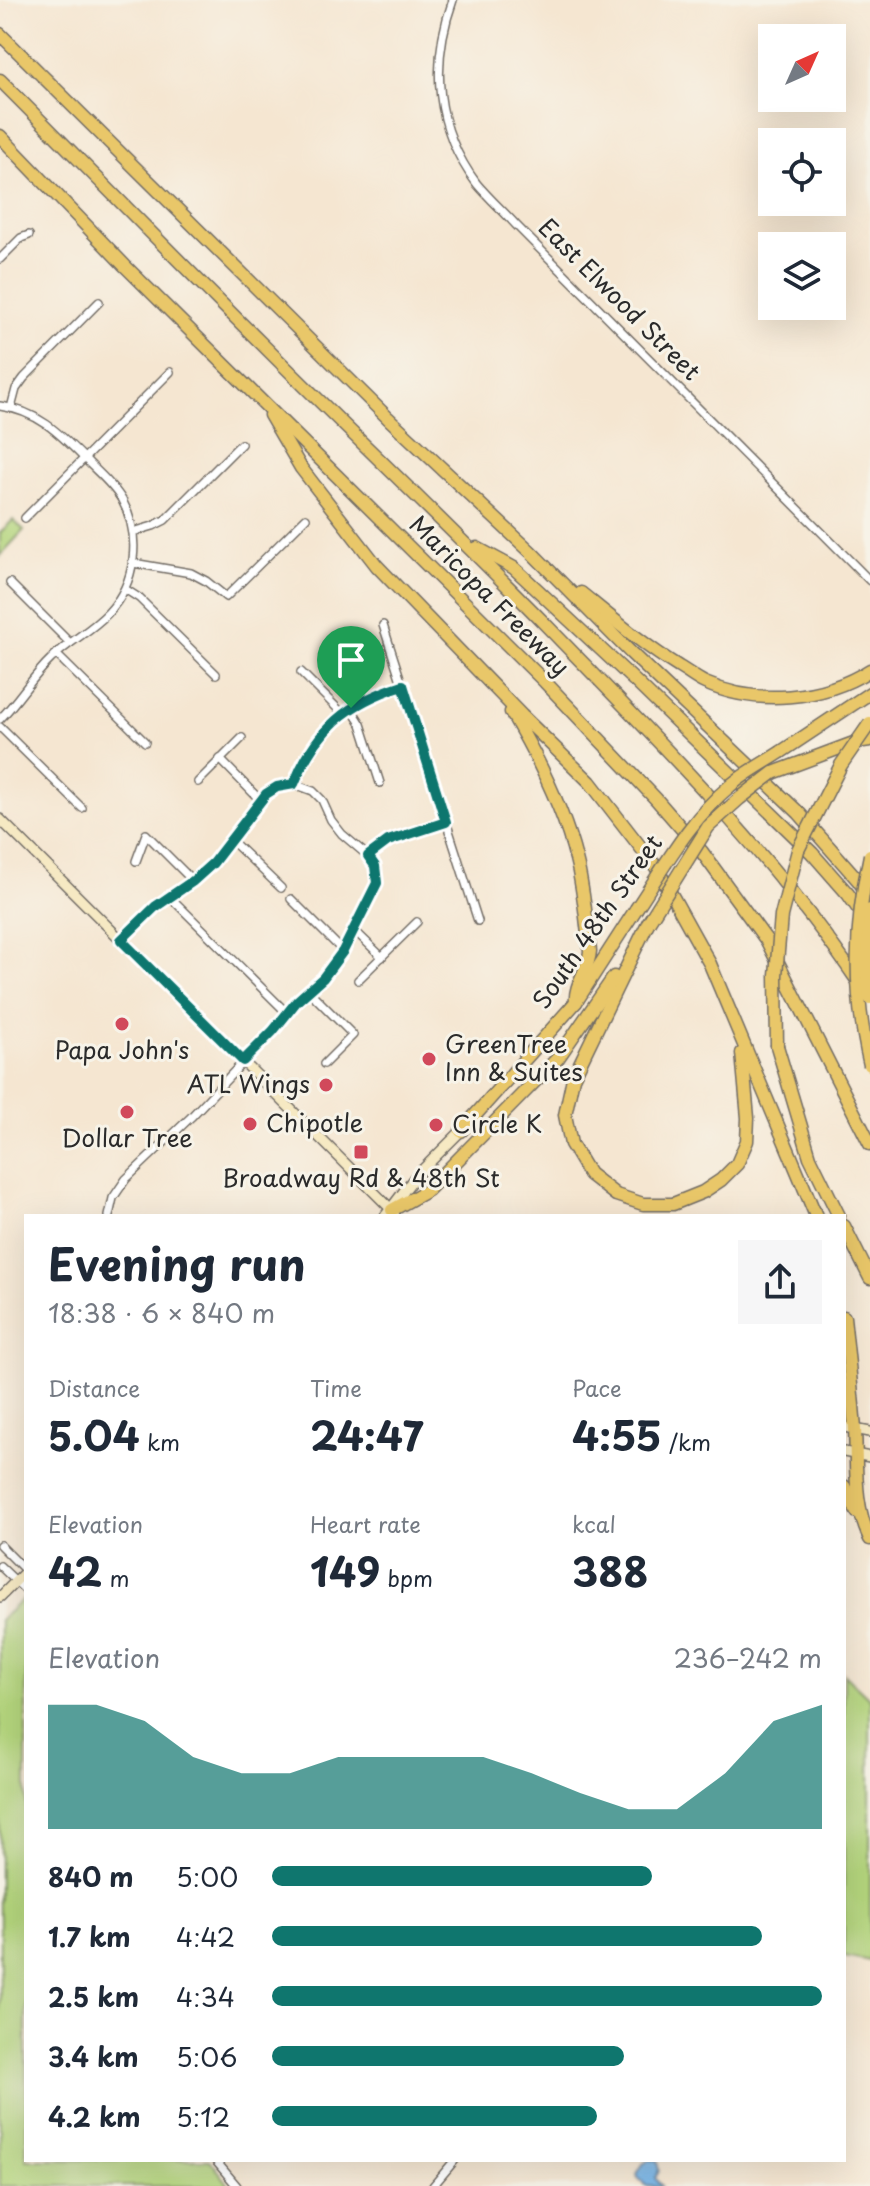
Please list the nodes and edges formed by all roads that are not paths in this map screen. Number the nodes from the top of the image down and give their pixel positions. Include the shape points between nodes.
1 (453, 0) edge
2 (0, 34) edge
3 (0, 80) edge
4 (0, 136) edge
5 (29, 235) dead end
6 (0, 259) edge
7 (99, 302) dead end
8 (170, 372) dead end
9 (261, 399) junction
10 (0, 406) edge
11 (11, 408) junction
12 (241, 444) dead end
13 (84, 459) junction
14 (25, 518) dead end
15 (306, 518) dead end
16 (133, 532) junction
17 (463, 540) junction
18 (531, 552) junction
19 (133, 563) junction
20 (870, 581) edge
21 (10, 583) dead end
22 (125, 589) junction
23 (383, 625) dead end
24 (70, 643) junction
25 (56, 654) junction
26 (870, 670) edge
27 (301, 672) dead end
28 (216, 674) dead end
29 (403, 685) junction
30 (870, 693) edge
31 (502, 695) junction
32 (351, 708) junction
33 (343, 714) junction
34 (1, 717) edge
35 (870, 723) edge
36 (0, 727) edge
37 (242, 738) dead end
38 (870, 740) edge
39 (145, 742) dead end
40 (220, 759) junction
41 (198, 782) dead end
42 (380, 783) dead end
43 (294, 784) junction
44 (260, 800) junction
45 (82, 808) dead end
46 (0, 819) edge
47 (446, 822) junction
48 (231, 840) junction
49 (870, 855) edge
50 (368, 856) junction
51 (136, 861) dead end
52 (193, 881) junction
53 (281, 888) dead end
54 (170, 897) junction
55 (870, 897) edge
56 (291, 899) dead end
57 (870, 910) edge
58 (478, 921) dead end
59 (417, 922) dead end
60 (648, 923) junction
61 (870, 926) edge
62 (353, 929) junction
63 (121, 940) junction
64 (343, 951) junction
65 (382, 957) junction
66 (358, 980) dead end
67 (309, 991) junction
68 (870, 998) edge
69 (576, 1002) junction
70 (287, 1013) junction
71 (741, 1039) junction
72 (243, 1061) junction
73 (324, 1064) dead end
74 (870, 1065) edge
75 (461, 1131) joint
76 (870, 1144) edge
77 (109, 1214) edge
78 (391, 1214) edge
79 (815, 1214) edge
80 (838, 1214) edge
81 (846, 1230) edge
82 (870, 1278) edge
83 (846, 1344) edge
84 (847, 1357) junction
85 (846, 1365) edge
86 (849, 1428) edge
87 (870, 1432) edge
88 (850, 1453) edge
89 (870, 1457) edge
90 (846, 1490) edge
91 (868, 1535) edge
92 (0, 1545) edge
93 (0, 1566) edge
94 (24, 1569) edge
95 (24, 1573) edge
96 (15, 1582) junction
97 (24, 1589) edge
98 (0, 1597) edge
99 (217, 2162) edge
100 (453, 2162) edge
101 (237, 2186) edge
102 (433, 2186) edge

1 - 20 street, East Elwood Street via 440,47 439,89 450,132 477,183
2 - 18 highway
3 - 17 highway, Maricopa Freeway
4 - 9 highway, Maricopa Freeway
5 - 6 street
7 - 11 street via 20,383
8 - 13 street
9 - 31 highway via 301,468 377,566
9 - 76 highway, Maricopa Freeway via 545,682 702,852 767,941
10 - 11 street
11 - 13 street via 49,425
12 - 16 street via 165,520
13 - 14 street
13 - 16 street via 118,495
15 - 19 street via 226,597 191,573
16 - 19 street
17 - 61 highway via 514,568 637,683 812,853
17 - 68 highway, Maricopa Freeway via 736,824
18 - 26 highway via 658,654 706,683 765,697 815,693
18 - 55 highway via 799,813
19 - 22 street
21 - 24 street
22 - 24 street via 106,615
22 - 28 street
23 - 29 street
24 - 25 street
25 - 34 street
25 - 39 street
27 - 33 street
29 - 32 street
29 - 47 street
30 - 69 highway, South 48th Street, bridge via 730,786 700,815
31 - 69 highway via 538,759 576,860 590,951
31 - 71 highway via 590,782 656,867 710,964
32 - 33 street
32 - 42 street
33 - 43 street via 313,745
35 - 80 highway, bridge via 841,765 798,850 781,916 776,975 777,1046 810,1157
36 - 45 street
37 - 40 street
38 - 60 highway, South 48th Street, bridge via 773,773 739,799 708,827
40 - 41 street
40 - 44 street
43 - 44 street via 277,787
43 - 50 street via 316,794 342,834
44 - 48 street
46 - 63 main road
47 - 50 street via 388,841
47 - 58 street
48 - 52 street
48 - 53 street
49 - 74 highway, bridge via 857,964 859,1011
50 - 62 street via 377,883
51 - 52 street via 146,834
52 - 54 street
54 - 63 street
54 - 70 street
56 - 64 street
57 - 68 highway, bridge
59 - 65 street
60 - 71 highway via 573,1078 565,1115 571,1144 589,1174 616,1195 643,1204 673,1204 721,1180 737,1164 747,1141
60 - 78 highway, South 48th Street via 558,1058 428,1190
62 - 64 street
62 - 65 street
63 - 72 main road
64 - 67 street
65 - 66 street
67 - 70 street
67 - 73 street via 353,1035
69 - 75 highway, South 48th Street
70 - 72 street
71 - 79 highway
72 - 77 street via 126,1179
72 - 78 main road
75 - 78 main road, South 48th Street via 414,1178
81 - 82 highway
83 - 84 highway
84 - 85 highway
84 - 86 highway
86 - 87 main road
86 - 88 highway
88 - 89 main road
88 - 91 highway
90 - 91 highway
92 - 94 street
93 - 96 street
95 - 96 main road
96 - 97 street
96 - 98 main road
99 - 101 street
100 - 102 street

